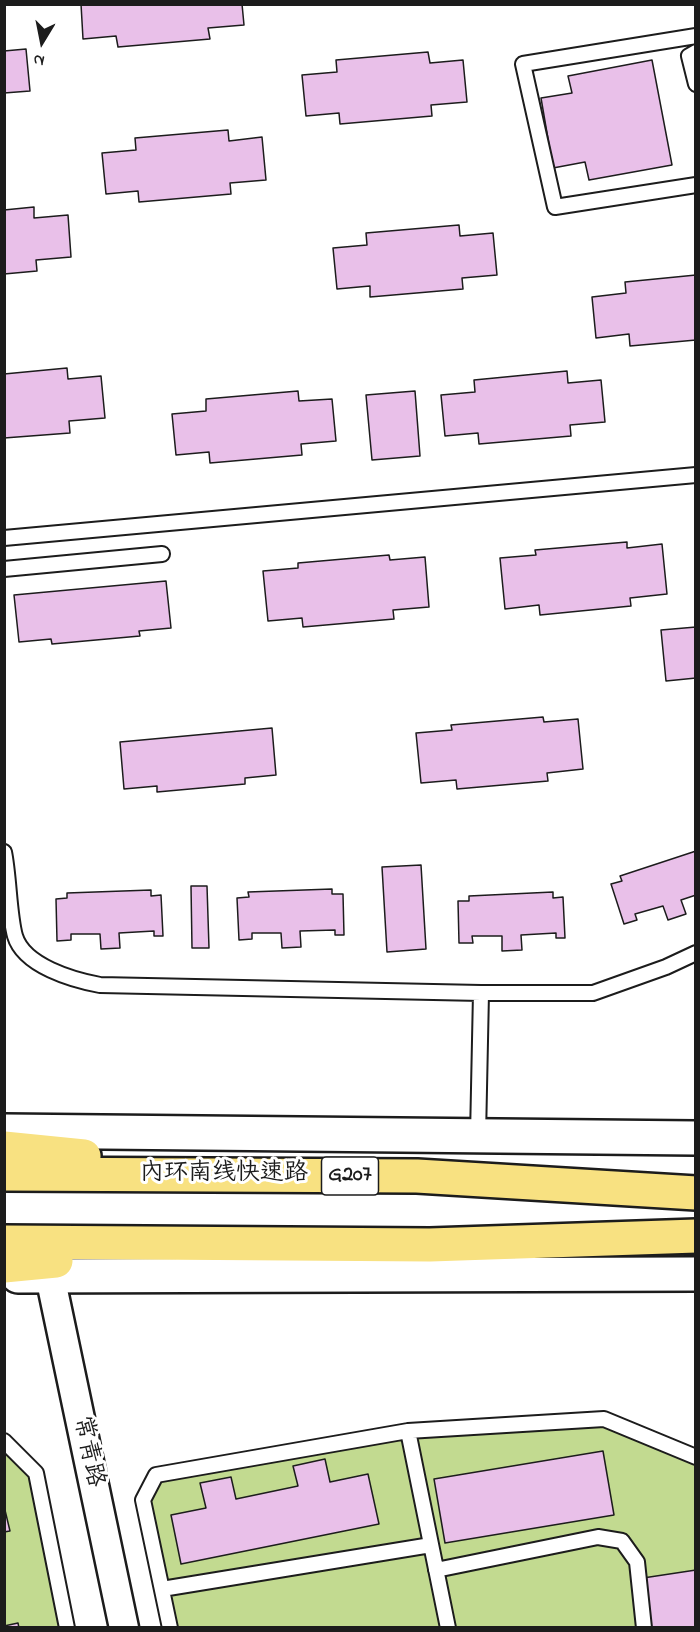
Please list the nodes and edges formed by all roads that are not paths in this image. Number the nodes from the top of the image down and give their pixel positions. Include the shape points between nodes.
1 (696, 36) edge
2 (696, 52) edge
3 (696, 84) edge
4 (696, 185) edge
5 (696, 475) edge
6 (4, 538) edge
7 (162, 554) dead end
8 (4, 569) edge
9 (4, 852) edge
10 (696, 953) edge
11 (481, 993) junction
12 (4, 1131) edge
13 (478, 1136) junction
14 (696, 1138) edge
15 (4, 1148) edge
16 (4, 1174) edge
17 (255, 1176) junction
18 (696, 1193) edge
19 (696, 1236) edge
20 (4, 1242) edge
21 (254, 1244) junction
22 (4, 1266) edge
23 (696, 1274) edge
24 (4, 1276) edge
25 (50, 1276) junction
26 (408, 1431) junction
27 (4, 1442) edge
28 (696, 1457) edge
29 (431, 1545) junction
30 (436, 1570) junction
31 (162, 1589) junction
32 (68, 1628) edge
33 (123, 1628) edge
34 (170, 1628) edge
35 (448, 1628) edge
36 (644, 1628) edge

1 - 4 lane via 523,64 555,207
2 - 3 lane via 689,56
5 - 6 lane
7 - 8 lane
9 - 11 lane via 16,937 36,962 73,980 100,985
10 - 11 lane via 593,993
11 - 13 lane
12 - 13 main road
13 - 14 main road
15 - 17 highway
16 - 17 highway, 内环南线快速路 / G207
17 - 18 highway, 内环南线快速路 / G207 via 417,1176
19 - 21 highway via 430,1245
20 - 21 highway
21 - 22 highway
23 - 25 main road
24 - 25 main road
25 - 33 street, 常青路
26 - 28 lane via 604,1419
26 - 29 lane
26 - 31 lane via 156,1475 143,1500
27 - 32 lane via 36,1473
29 - 30 lane
29 - 31 lane
30 - 35 lane
30 - 36 lane via 598,1536 622,1541 637,1563
31 - 34 lane

